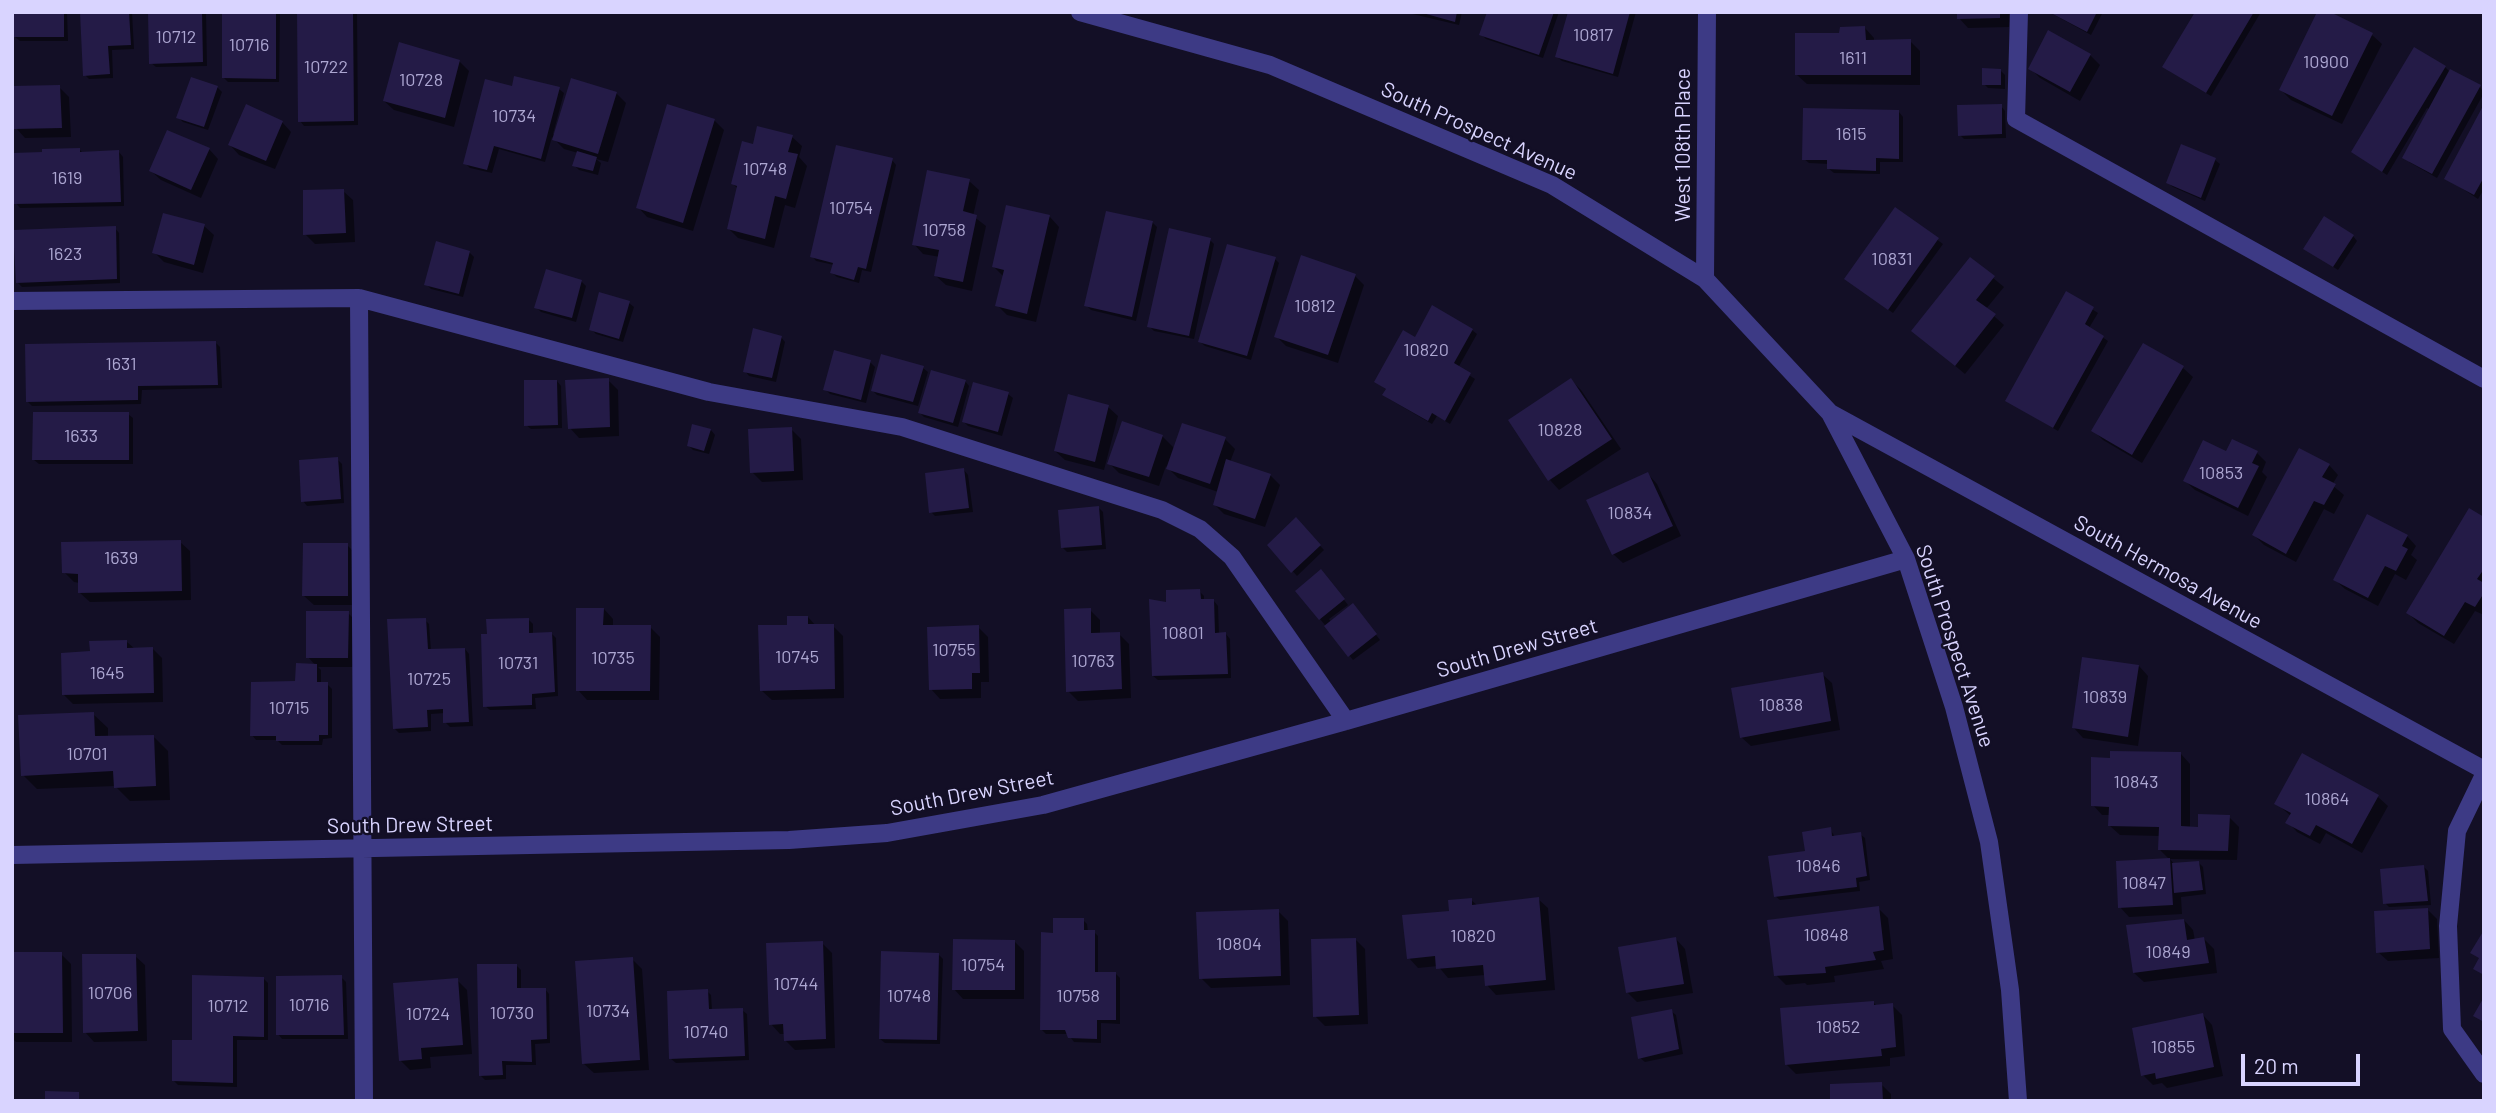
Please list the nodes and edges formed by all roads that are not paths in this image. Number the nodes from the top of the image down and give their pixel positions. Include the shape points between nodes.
1 (1080, 12) edge
2 (1707, 12) edge
3 (2019, 12) edge
4 (1705, 279) junction
5 (359, 298) junction
6 (12, 301) edge
7 (2484, 379) edge
8 (1830, 413) junction
9 (1906, 559) junction
10 (1346, 721) junction
11 (2484, 772) edge
12 (363, 848) junction
13 (12, 855) edge
14 (2484, 1074) edge
15 (364, 1101) edge
16 (2018, 1101) edge

1 - 4 street, South Prospect Avenue via 1270,65 1552,185
2 - 4 street, West 108th Place
3 - 7 street via 2016,119
4 - 8 street, South Prospect Avenue
5 - 6 street
5 - 10 street via 709,392 902,427 1162,510 1200,529 1231,557
5 - 12 street
8 - 9 street, South Prospect Avenue
8 - 11 street, South Hermosa Avenue
9 - 10 street, South Drew Street
9 - 16 street, South Prospect Avenue via 1954,707 1989,842 2010,990
10 - 12 street, South Drew Street via 1043,805 887,833 789,840
11 - 14 street via 2457,831 2448,926 2452,1029
12 - 13 street, South Drew Street
12 - 15 street

